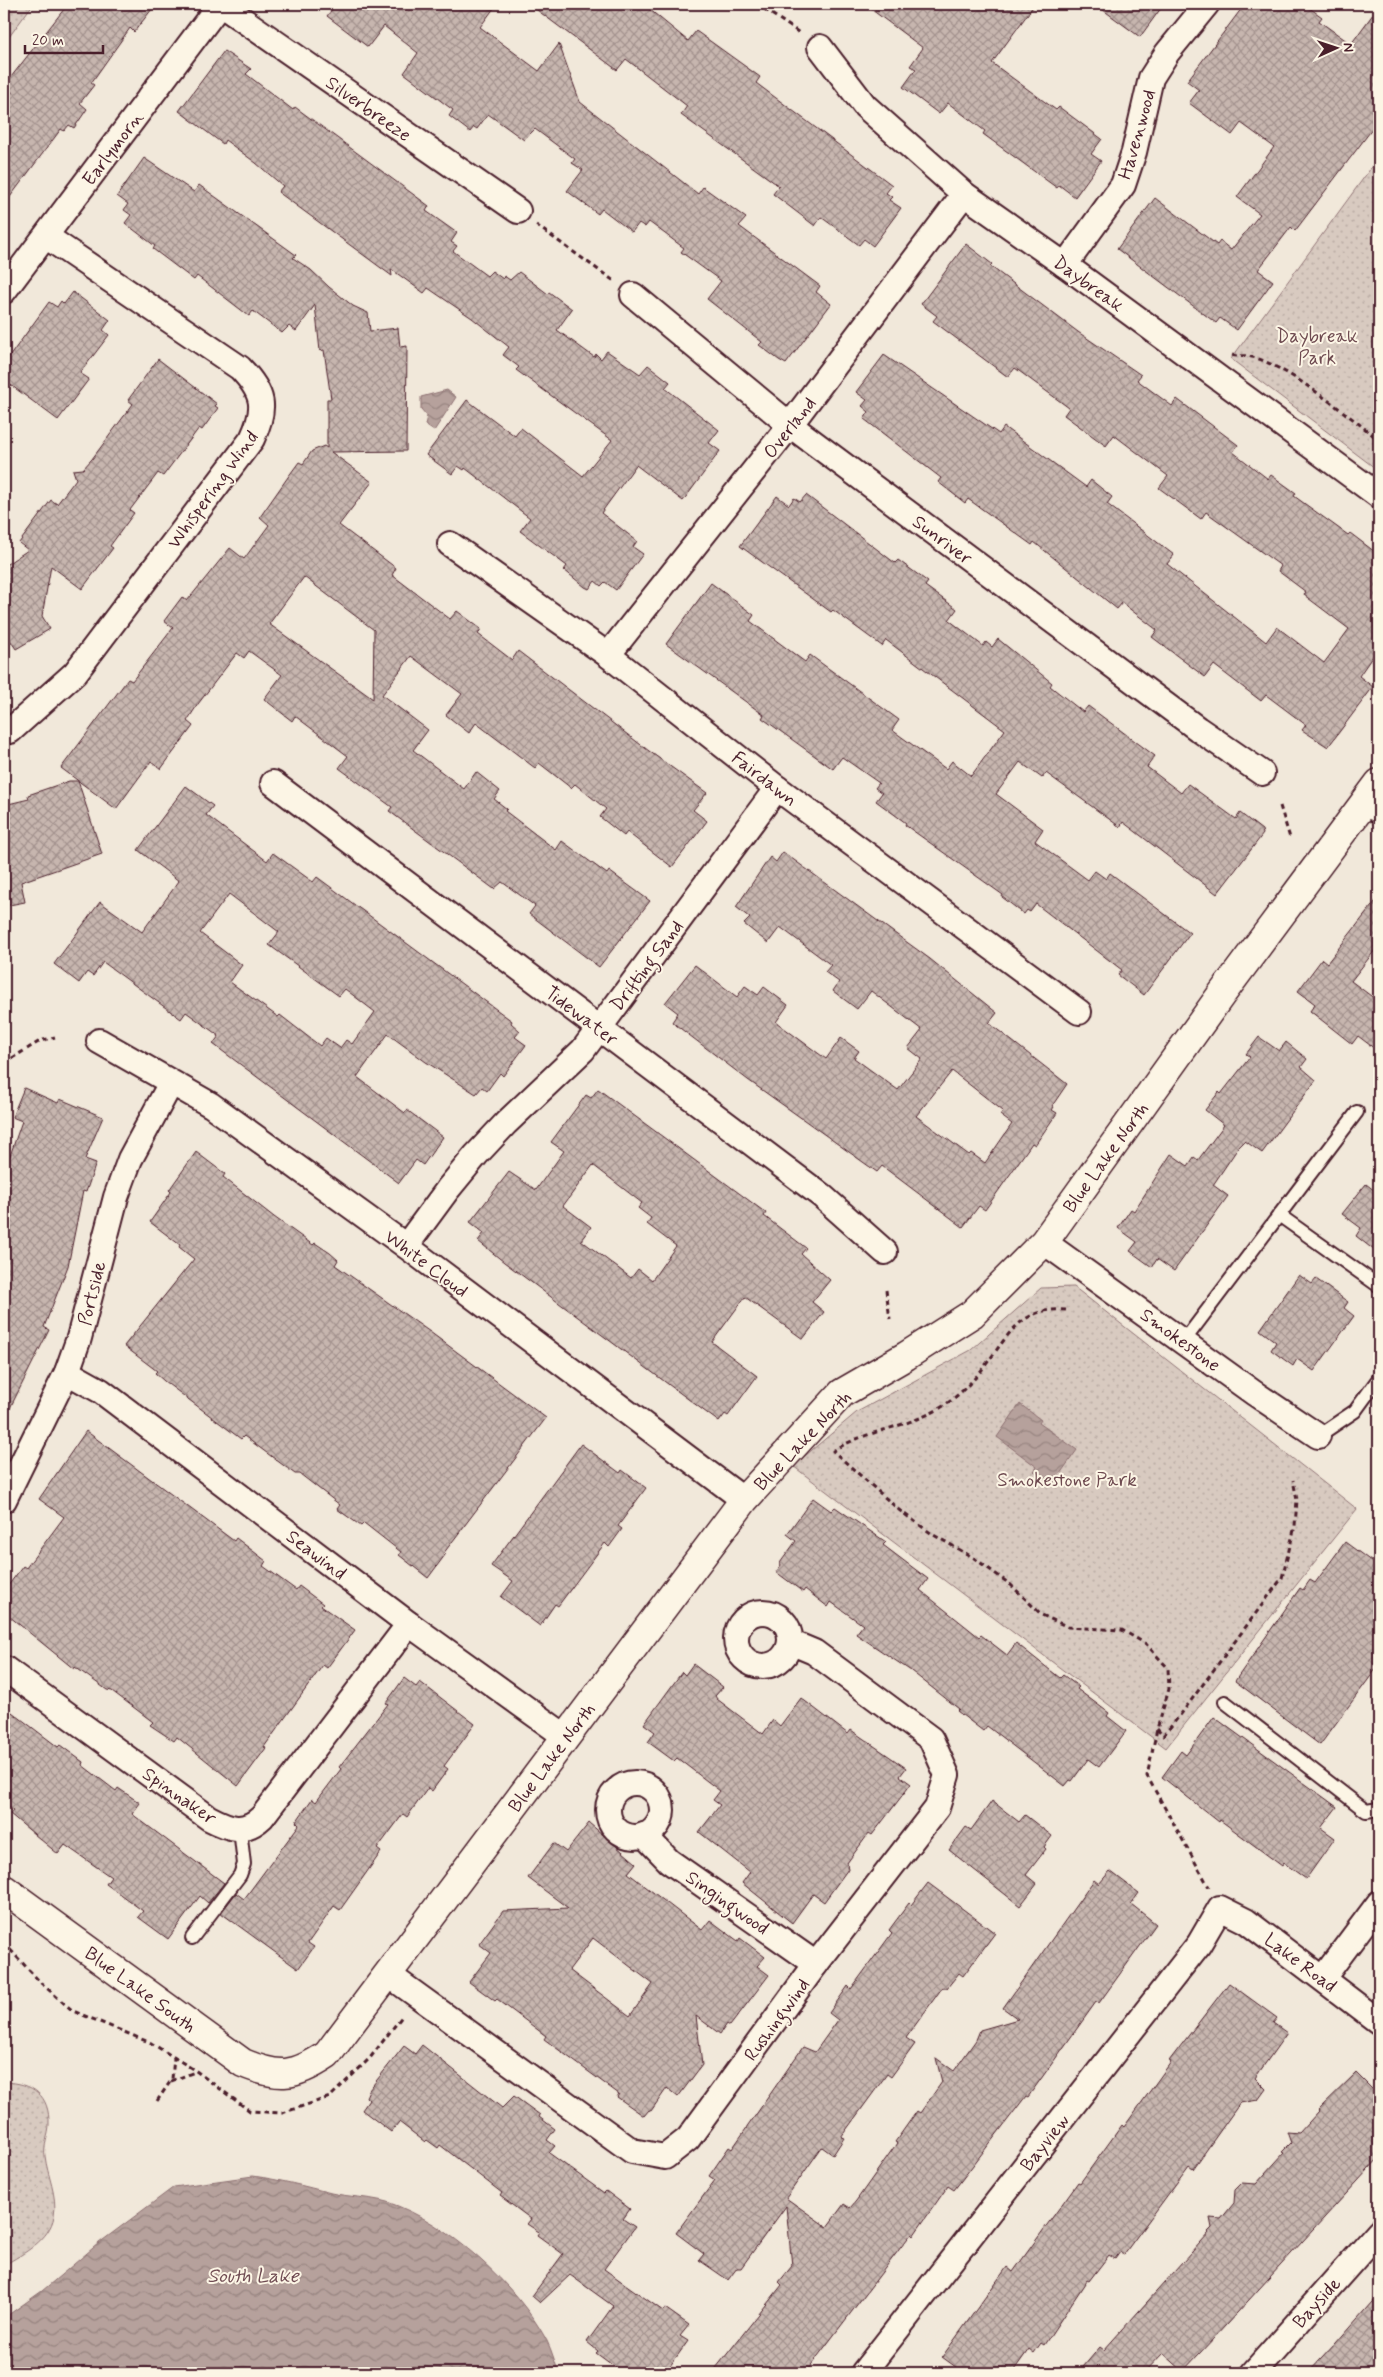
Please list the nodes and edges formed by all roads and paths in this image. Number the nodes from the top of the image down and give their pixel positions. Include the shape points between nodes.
1 (220, 4) edge
2 (757, 4) edge
3 (1207, 4) edge
4 (820, 46) joint
5 (964, 194) junction
6 (518, 211) joint
7 (47, 236) junction
8 (1065, 265) junction
9 (4, 292) edge
10 (633, 295) joint
11 (1229, 354) dead end
12 (790, 425) junction
13 (1379, 440) edge
14 (1379, 496) edge
15 (450, 544) dead end
16 (608, 655) junction
17 (10, 731) dead end
18 (1262, 773) dead end
19 (273, 783) dead end
20 (777, 788) junction
21 (1374, 798) edge
22 (1280, 806) dead end
23 (1290, 838) dead end
24 (1079, 1012) dead end
25 (599, 1028) junction
26 (55, 1037) dead end
27 (99, 1041) dead end
28 (4, 1063) edge
29 (171, 1083) junction
30 (1357, 1112) dead end
31 (1280, 1215) junction
32 (1044, 1242) junction
33 (406, 1246) junction
34 (885, 1252) dead end
35 (1379, 1286) edge
36 (886, 1290) dead end
37 (1066, 1310) dead end
38 (890, 1319) dead end
39 (1184, 1341) junction
40 (67, 1372) junction
41 (1379, 1378) edge
42 (1318, 1436) joint
43 (1292, 1480) dead end
44 (4, 1500) edge
45 (744, 1500) junction
46 (409, 1624) junction
47 (790, 1642) dead end
48 (4, 1668) edge
49 (1225, 1702) dead end
50 (1156, 1728) junction
51 (566, 1737) junction
52 (1379, 1809) edge
53 (240, 1828) junction
54 (644, 1835) dead end
55 (4, 1889) edge
56 (1379, 1903) edge
57 (1220, 1908) junction
58 (192, 1938) dead end
59 (816, 1964) junction
60 (389, 1975) junction
61 (1323, 1978) junction
62 (1379, 2022) edge
63 (174, 2058) dead end
64 (196, 2071) dead end
65 (285, 2074) joint
66 (170, 2081) junction
67 (157, 2101) dead end
68 (1379, 2231) edge
69 (863, 2373) edge
70 (1253, 2373) edge

1 - 6 street, Silverbreeze
1 - 7 street, Earlymorn
2 - 4 path
3 - 8 street, Havenwood via 1167,52 1151,78 1123,185
4 - 5 street, Daybreak via 866,106
5 - 8 street, Daybreak
5 - 12 street, Overland
6 - 10 path
7 - 9 street, Earlymorn
7 - 17 street, Whispering Wind via 240,368 254,382 263,403 260,422 252,439 75,673
8 - 14 street, Daybreak
10 - 12 street, Sunriver
11 - 13 path via 1264,362 1296,379
12 - 16 street, Overland
12 - 18 street, Sunriver via 1198,729
15 - 16 street, Fairdawn
16 - 20 street, Fairdawn
19 - 25 street, Tidewater
20 - 24 street, Fairdawn
20 - 25 street, Drifting Sand
21 - 32 street, Blue Lake North via 1221,995
22 - 23 path
25 - 33 street, Drifting Sand via 576,1058 476,1155
25 - 34 street, Tidewater via 822,1196
26 - 28 path via 40,1041
27 - 29 street, White Cloud
29 - 33 street, White Cloud via 211,1105
29 - 40 street, Portside via 130,1159 116,1197
30 - 31 lane
31 - 35 lane
31 - 39 lane
32 - 39 street, Smokestone
32 - 45 street, Blue Lake North via 972,1314 842,1393
33 - 45 street, White Cloud
36 - 38 path
37 - 50 path via 1038,1312 1020,1322 1006,1335 970,1384 933,1412 870,1433 833,1451 898,1510 974,1558 1011,1585 1042,1615 1068,1627 1122,1630 1146,1644 1168,1668 1169,1689
39 - 42 street, Smokestone
40 - 44 street, Portside
40 - 46 street, Seawind via 109,1397
41 - 42 lane via 1355,1411
43 - 50 path via 1297,1500 1295,1526 1282,1578 1163,1736
45 - 51 street, Blue Lake North
46 - 51 street, Seawind
46 - 53 street, Spinnaker via 262,1817 253,1825
47 - 59 street, Rushingwind via 814,1652 931,1739 947,1775 938,1808
48 - 53 street, Spinnaker via 209,1818 224,1826
49 - 52 lane via 1366,1811
50 - 57 path via 1146,1776
51 - 60 street, Blue Lake North
53 - 58 lane via 244,1864 240,1875
54 - 59 street, Singingwood via 669,1861
55 - 65 street, Blue Lake South via 243,2064 263,2072
56 - 61 street
57 - 61 street, Lake Road via 1246,1921
57 - 69 street, Bayview via 1198,1944
59 - 60 street, Rushingwind via 688,2139 666,2157 632,2151
60 - 65 street, Blue Lake North via 327,2055 306,2069
61 - 62 street, Lake Road
63 - 66 path
64 - 66 path
66 - 67 path
68 - 70 street, Bayside

